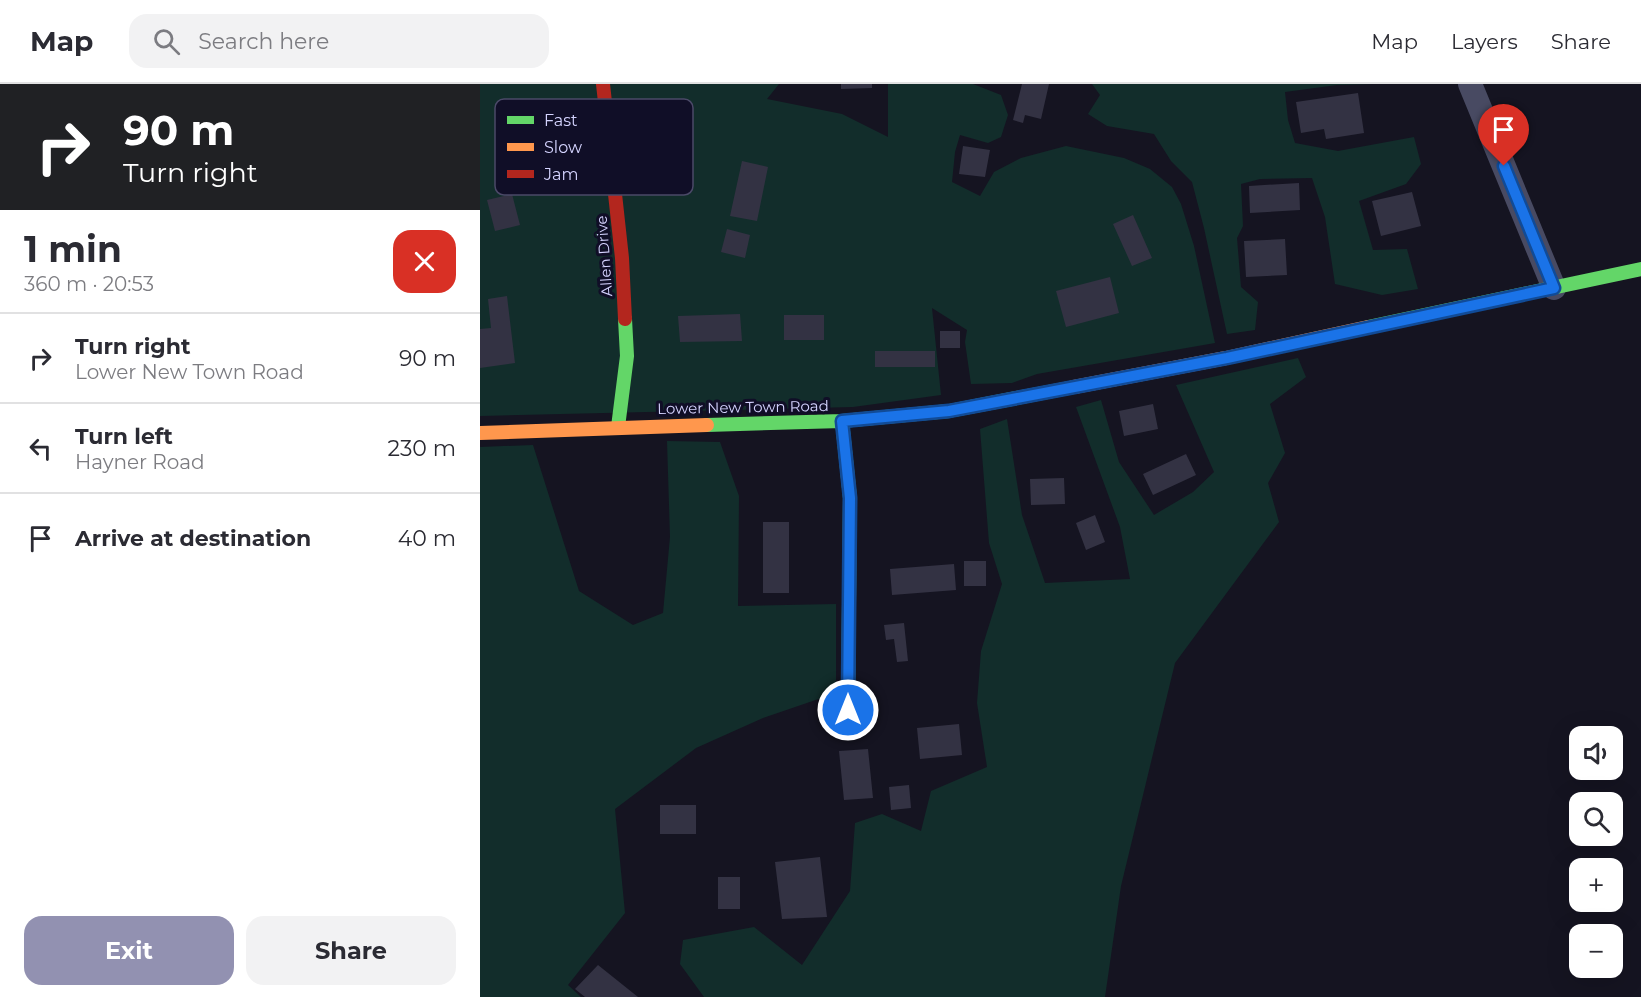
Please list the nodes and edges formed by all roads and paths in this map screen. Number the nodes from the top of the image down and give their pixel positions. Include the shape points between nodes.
1 (603, 84) edge
2 (1470, 84) edge
3 (605, 99) edge
4 (616, 195) edge
5 (1641, 269) edge
6 (1554, 288) junction
7 (842, 421) junction
8 (618, 427) junction
9 (480, 433) edge
10 (848, 710) dead end

1 - 3 street, Allen Drive
2 - 6 street
4 - 8 street, Allen Drive via 626,345
5 - 6 street, Lower New Town Road
6 - 7 street, Lower New Town Road via 1227,358 949,411
7 - 8 street, Lower New Town Road
7 - 10 street via 850,498
8 - 9 street, Lower New Town Road

